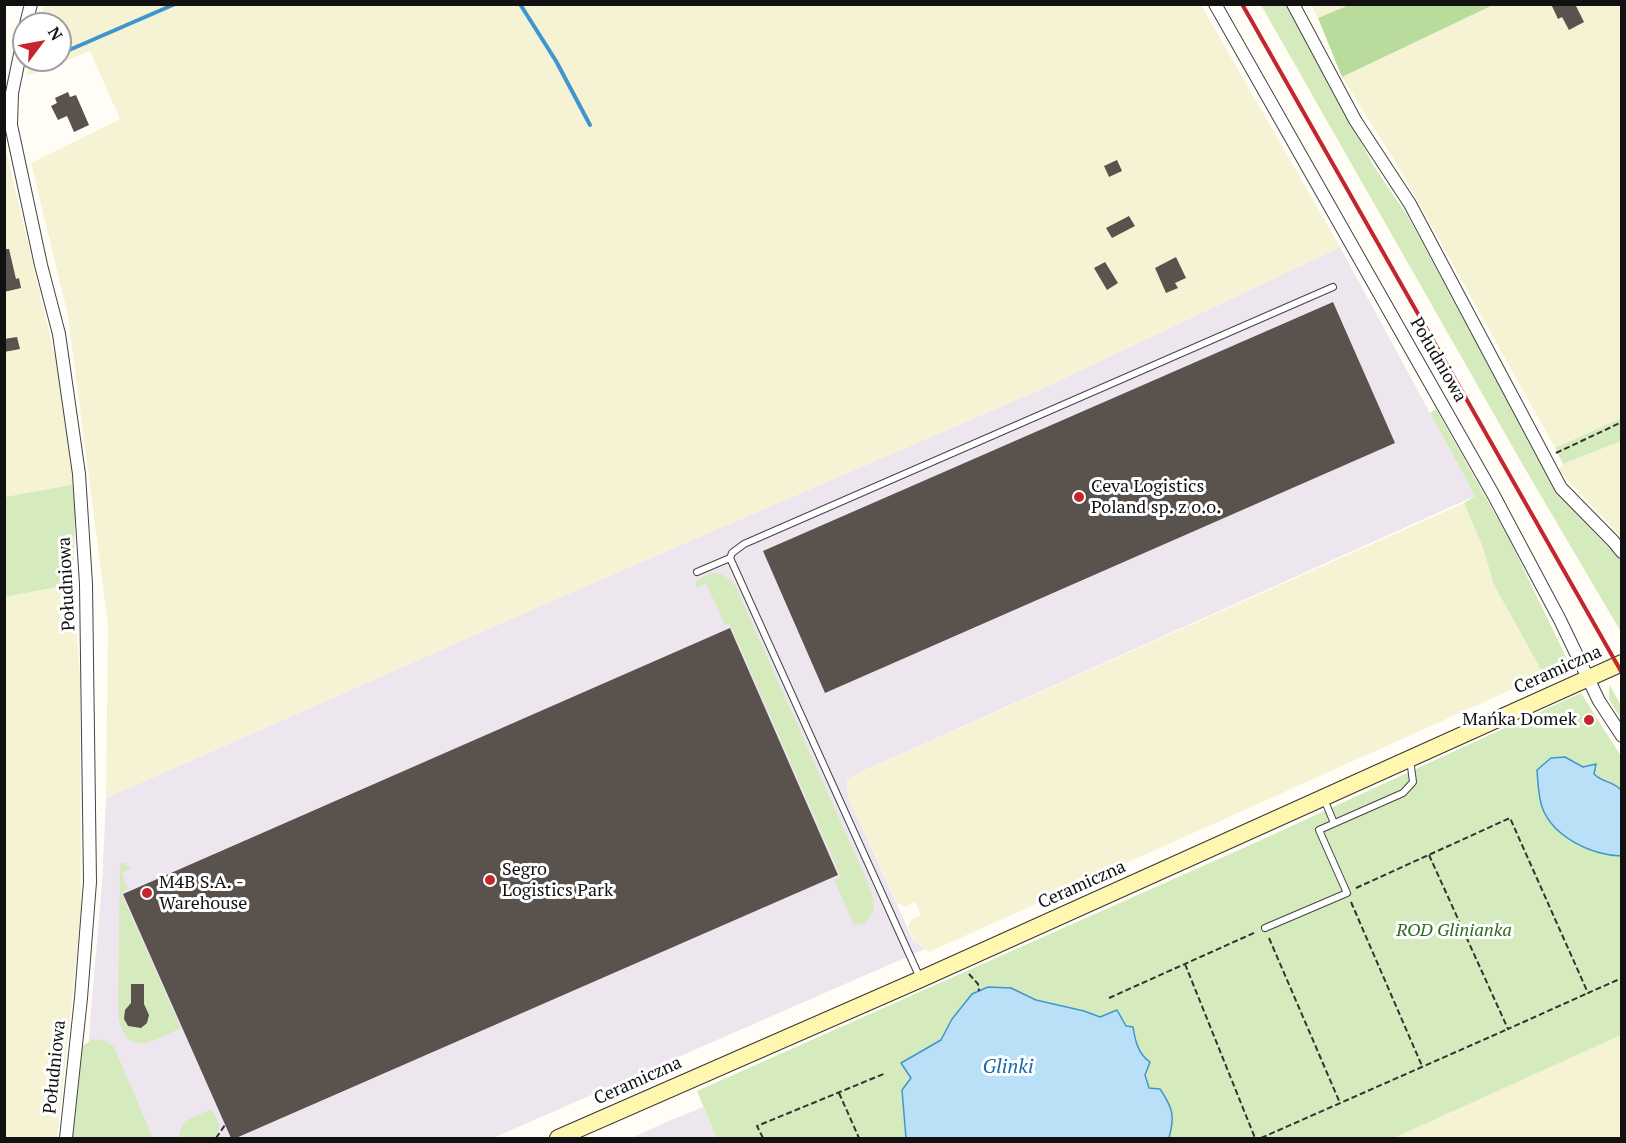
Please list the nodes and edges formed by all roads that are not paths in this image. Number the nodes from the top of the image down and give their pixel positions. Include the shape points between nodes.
1 (1215, 4) edge
2 (1293, 4) edge
3 (16, 72) edge
4 (1333, 287) dead end
5 (1622, 552) edge
6 (730, 558) junction
7 (696, 572) dead end
8 (1622, 663) edge
9 (1587, 678) junction
10 (1622, 736) edge
11 (1410, 758) junction
12 (1323, 798) junction
13 (1334, 823) junction
14 (1265, 928) road end
15 (921, 979) junction
16 (66, 1138) edge
17 (558, 1138) edge

1 - 9 street, Południowa via 1493,494
2 - 5 street via 1355,120 1410,204 1560,488
3 - 16 street, Południowa via 11,125 59,334 79,474 86,584 90,882
4 - 6 lane via 744,544
6 - 7 lane
6 - 15 lane
8 - 9 main road, Ceramiczna
9 - 10 street, Południowa
9 - 11 main road, Ceramiczna
11 - 12 main road, Ceramiczna
11 - 13 lane via 1413,782 1403,793
12 - 13 lane
12 - 15 main road, Ceramiczna
13 - 14 lane via 1319,830 1347,892
15 - 17 main road, Ceramiczna

